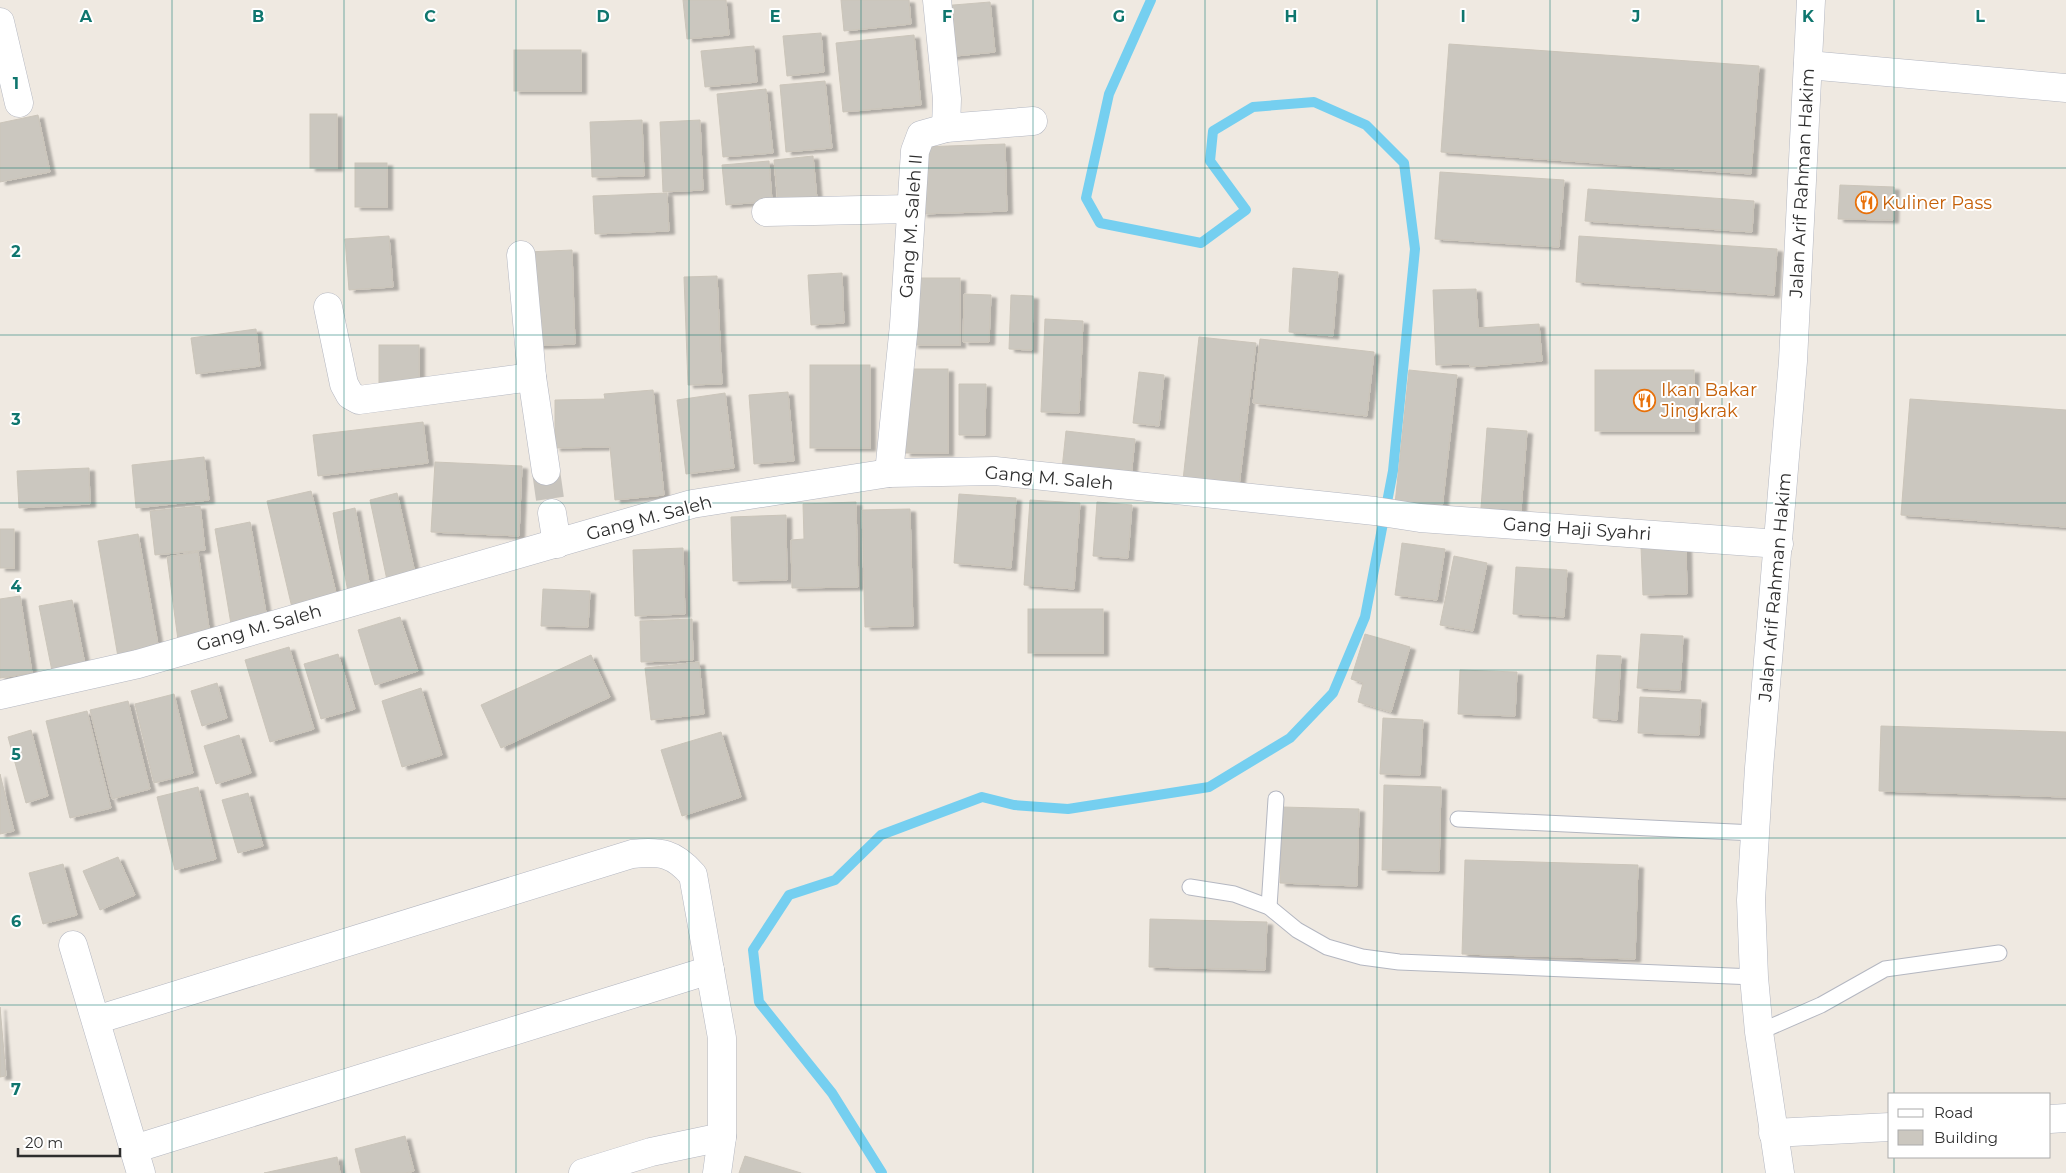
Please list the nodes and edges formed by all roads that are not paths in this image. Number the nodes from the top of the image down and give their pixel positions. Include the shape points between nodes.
1 (937, 0) edge
2 (1811, 0) edge
3 (0, 22) edge
4 (1808, 65) junction
5 (2066, 88) edge
6 (19, 103) dead end
7 (1033, 121) dead end
8 (946, 128) junction
9 (912, 208) junction
10 (766, 212) dead end
11 (521, 255) dead end
12 (328, 307) dead end
13 (532, 377) junction
14 (546, 471) tunnel mouth
15 (889, 473) junction
16 (1375, 511) joint
17 (552, 513) tunnel mouth
18 (557, 544) junction
19 (1779, 544) junction
20 (0, 696) edge
21 (1276, 799) dead end
22 (1458, 819) dead end
23 (1755, 833) junction
24 (1190, 887) dead end
25 (1269, 907) junction
26 (73, 945) dead end
27 (1998, 953) dead end
28 (710, 970) junction
29 (1754, 977) junction
30 (96, 1020) junction
31 (1759, 1032) junction
32 (2066, 1118) edge
33 (2051, 1119) edge
34 (1888, 1127) edge
35 (1773, 1133) junction
36 (722, 1137) junction
37 (138, 1161) edge
38 (583, 1173) edge
39 (717, 1173) edge
40 (1780, 1173) edge

1 - 8 street via 947,99
2 - 4 street, Jalan Arif Rahman Hakim
3 - 6 street
4 - 5 street
4 - 19 street, Jalan Arif Rahman Hakim via 1793,361
7 - 8 street
8 - 9 street, Gang M. Saleh II via 921,135 915,150
9 - 10 street
9 - 15 street, Gang M. Saleh II
11 - 13 street
12 - 13 street via 344,384 350,395 359,400
13 - 14 street
15 - 16 street, Gang M. Saleh via 995,471
15 - 18 street, Gang M. Saleh via 692,504
16 - 19 street, Gang Haji Syahri via 1420,518
17 - 18 street
18 - 20 street, Gang M. Saleh via 138,664
19 - 23 street, Jalan Arif Rahman Hakim
21 - 25 lane
22 - 23 lane
23 - 29 street, Jalan Arif Rahman Hakim via 1751,900
24 - 25 lane via 1234,894
25 - 29 lane via 1297,930 1327,947 1362,957 1399,962
26 - 30 street
27 - 31 lane via 1885,968 1821,1005
28 - 30 street via 693,875 681,861 667,854 642,853
28 - 36 street via 722,1038
28 - 37 street
29 - 31 street, Jalan Arif Rahman Hakim
30 - 37 street
31 - 35 street, Jalan Arif Rahman Hakim
32 - 33 street
34 - 35 street
35 - 40 street, Jalan Arif Rahman Hakim
36 - 38 street via 651,1152
36 - 39 street

